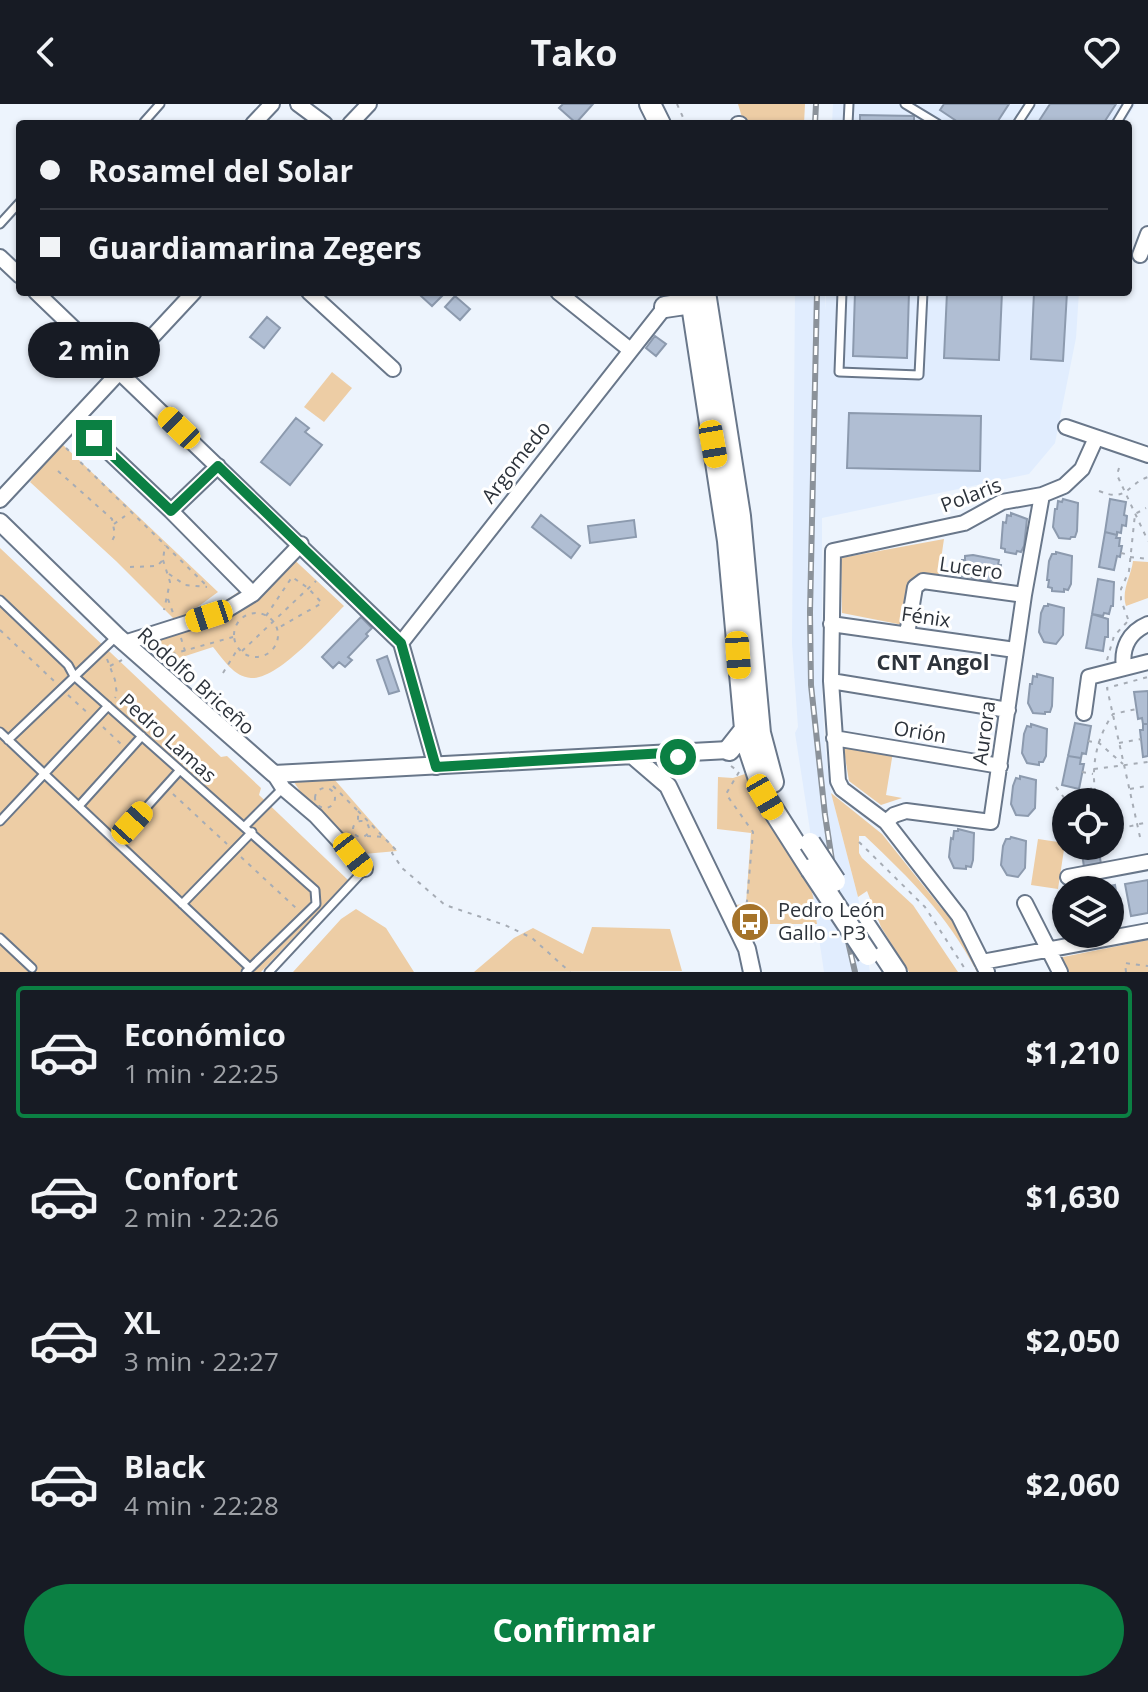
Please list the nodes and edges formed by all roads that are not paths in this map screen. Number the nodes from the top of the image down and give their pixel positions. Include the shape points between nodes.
1 (160, 104) edge
2 (263, 104) edge
3 (272, 104) edge
4 (298, 104) edge
5 (369, 104) edge
6 (905, 104) edge
7 (922, 108) edge
8 (146, 120) edge
9 (248, 120) edge
10 (257, 120) edge
11 (320, 120) edge
12 (354, 120) edge
13 (16, 206) edge
14 (0, 224) edge
15 (1148, 234) edge
16 (1139, 255) edge
17 (0, 257) edge
18 (16, 272) edge
19 (40, 296) edge
20 (190, 296) edge
21 (313, 296) edge
22 (563, 296) edge
23 (842, 296) edge
24 (923, 296) edge
25 (696, 297) edge
26 (669, 299) edge
27 (629, 349) junction
28 (393, 369) dead end
29 (119, 371) junction
30 (75, 420) junction
31 (1066, 427) dead end
32 (1096, 438) junction
33 (1148, 455) edge
34 (218, 466) junction
35 (1042, 495) junction
36 (0, 500) edge
37 (171, 511) junction
38 (0, 522) edge
39 (301, 544) junction
40 (253, 594) junction
41 (1024, 595) junction
42 (0, 600) edge
43 (8, 608) junction
44 (0, 615) edge
45 (831, 624) junction
46 (1148, 624) edge
47 (907, 634) junction
48 (401, 643) junction
49 (126, 644) junction
50 (1015, 650) junction
51 (1148, 662) edge
52 (1124, 668) junction
53 (74, 676) junction
54 (831, 681) junction
55 (108, 706) junction
56 (1008, 710) junction
57 (1084, 713) dead end
58 (744, 731) junction
59 (0, 732) edge
60 (142, 736) junction
61 (834, 738) junction
62 (8, 740) junction
63 (248, 741) dead end
64 (729, 750) junction
65 (681, 752) junction
66 (633, 756) junction
67 (253, 758) junction
68 (745, 766) junction
69 (1000, 766) junction
70 (436, 767) junction
71 (180, 770) junction
72 (44, 774) junction
73 (278, 781) junction
74 (668, 786) junction
75 (79, 806) junction
76 (0, 821) edge
77 (886, 822) junction
78 (248, 829) junction
79 (116, 841) junction
80 (1148, 862) edge
81 (365, 869) joint
82 (1073, 876) edge
83 (1025, 903) dead end
84 (182, 904) junction
85 (1148, 931) edge
86 (0, 938) edge
87 (1049, 950) junction
88 (874, 963) edge
89 (985, 967) edge
90 (32, 968) dead end
91 (248, 970) edge
92 (269, 972) edge
93 (752, 972) edge
94 (896, 972) edge
95 (1060, 972) edge

1 - 8 lane
2 - 9 lane
3 - 10 street
4 - 11 street
5 - 12 street
6 - 7 lane
13 - 14 lane
15 - 16 street
17 - 18 street
19 - 29 street
20 - 29 street
21 - 28 street
22 - 27 street
23 - 24 lane via 839,372 919,375
25 - 26 main road via 680,304
25 - 58 main road via 730,552
25 - 94 main road, bridge via 710,321 742,530 762,747 778,792
26 - 27 street, Argomedo
27 - 48 street, Argomedo
29 - 30 street
29 - 34 street
30 - 36 street
30 - 37 street
31 - 32 street
32 - 33 street
32 - 35 street, Polaris via 1073,480
34 - 37 street
34 - 39 street
35 - 41 street, Aurora
35 - 45 street, Polaris via 1002,502 964,523 833,551
37 - 40 street
38 - 49 street, Rodolfo Briceño
39 - 40 street
39 - 48 street
40 - 49 street via 225,611
41 - 47 street, Lucero via 923,581 915,587
41 - 50 street, Aurora
42 - 43 lane, Pedro Lamas
43 - 44 lane
43 - 53 lane, Pedro Lamas
45 - 47 street, Fénix
45 - 54 street
46 - 52 street via 1126,643
47 - 50 street, Fénix
48 - 70 street
49 - 53 lane via 103,650
49 - 67 street, Rodolfo Briceño via 174,681
50 - 56 street, Aurora
51 - 52 street
52 - 57 street via 1089,677
53 - 55 lane, Pedro Lamas
53 - 62 lane
54 - 56 street
54 - 61 street
55 - 60 lane, Pedro Lamas
55 - 72 lane
56 - 69 street, Aurora
58 - 64 main road
58 - 68 main road
59 - 62 lane
60 - 71 lane, Pedro Lamas
60 - 75 lane
61 - 69 street, Orión
61 - 77 street via 842,789
62 - 72 lane
63 - 67 lane
64 - 65 street
64 - 68 main road via 740,752
65 - 66 street
65 - 74 street
66 - 70 street
66 - 74 street
67 - 73 street, Rodolfo Briceño
68 - 88 main road, bridge
69 - 77 street, Aurora via 991,822 906,811
70 - 73 street
71 - 78 lane, Pedro Lamas
71 - 79 lane
72 - 75 lane
72 - 76 lane
73 - 78 lane
73 - 81 street, Rodolfo Briceño
74 - 93 street via 750,955
75 - 79 lane
77 - 89 street via 959,916
78 - 84 lane
78 - 91 lane, Pedro Lamas via 317,896 316,904
79 - 84 lane
80 - 82 street
81 - 92 lane
83 - 87 street
84 - 91 lane
85 - 87 street
86 - 90 lane
87 - 89 street
87 - 95 street

